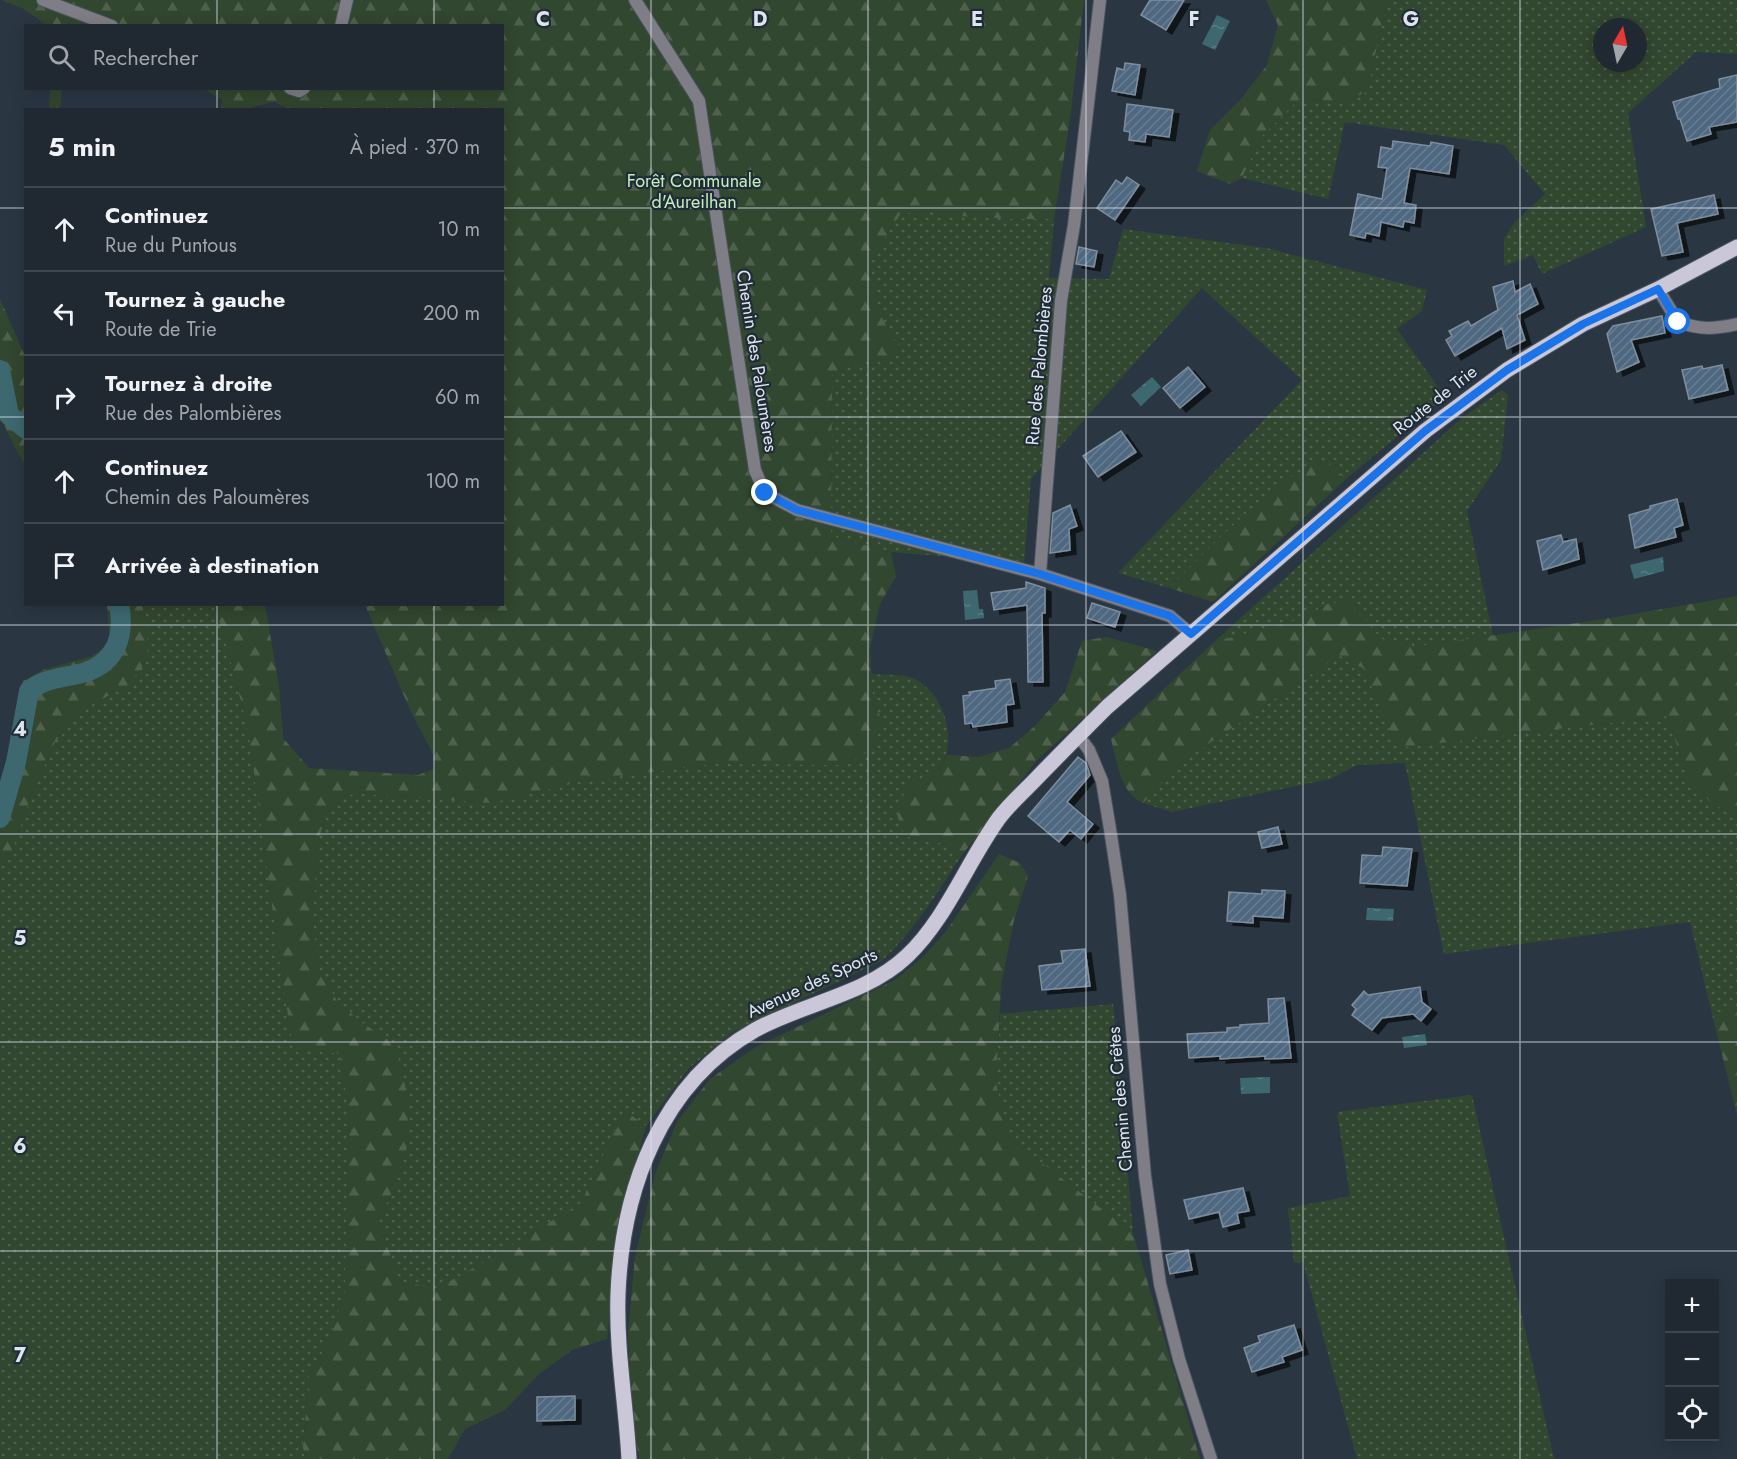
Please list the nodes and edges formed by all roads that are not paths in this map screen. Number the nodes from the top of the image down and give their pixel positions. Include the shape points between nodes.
1 (43, 0) edge
2 (347, 0) edge
3 (635, 0) edge
4 (1100, 0) edge
5 (107, 24) edge
6 (341, 24) edge
7 (1737, 247) edge
8 (1658, 289) junction
9 (1737, 324) edge
10 (1040, 574) junction
11 (1191, 634) junction
12 (1078, 735) junction
13 (629, 1459) edge
14 (1211, 1459) edge

1 - 5 street
2 - 6 street
3 - 10 street, Chemin des Paloumères via 699,101 755,470 765,493 797,510
4 - 10 street, Rue des Palombières via 1074,225 1061,301
7 - 8 main road, Route de Trie
8 - 9 street via 1678,322 1710,330
8 - 11 main road, Route de Trie via 1583,324 1507,370 1425,431
10 - 11 street via 1170,616
11 - 12 main road, Route de Trie
12 - 13 main road, Avenue des Sports via 1000,817 929,932 906,956 875,979 756,1030 724,1051 671,1109 633,1192 622,1249 618,1295
12 - 14 street, Chemin des Crêtes via 1102,781 1120,895 1145,1176 1160,1284

